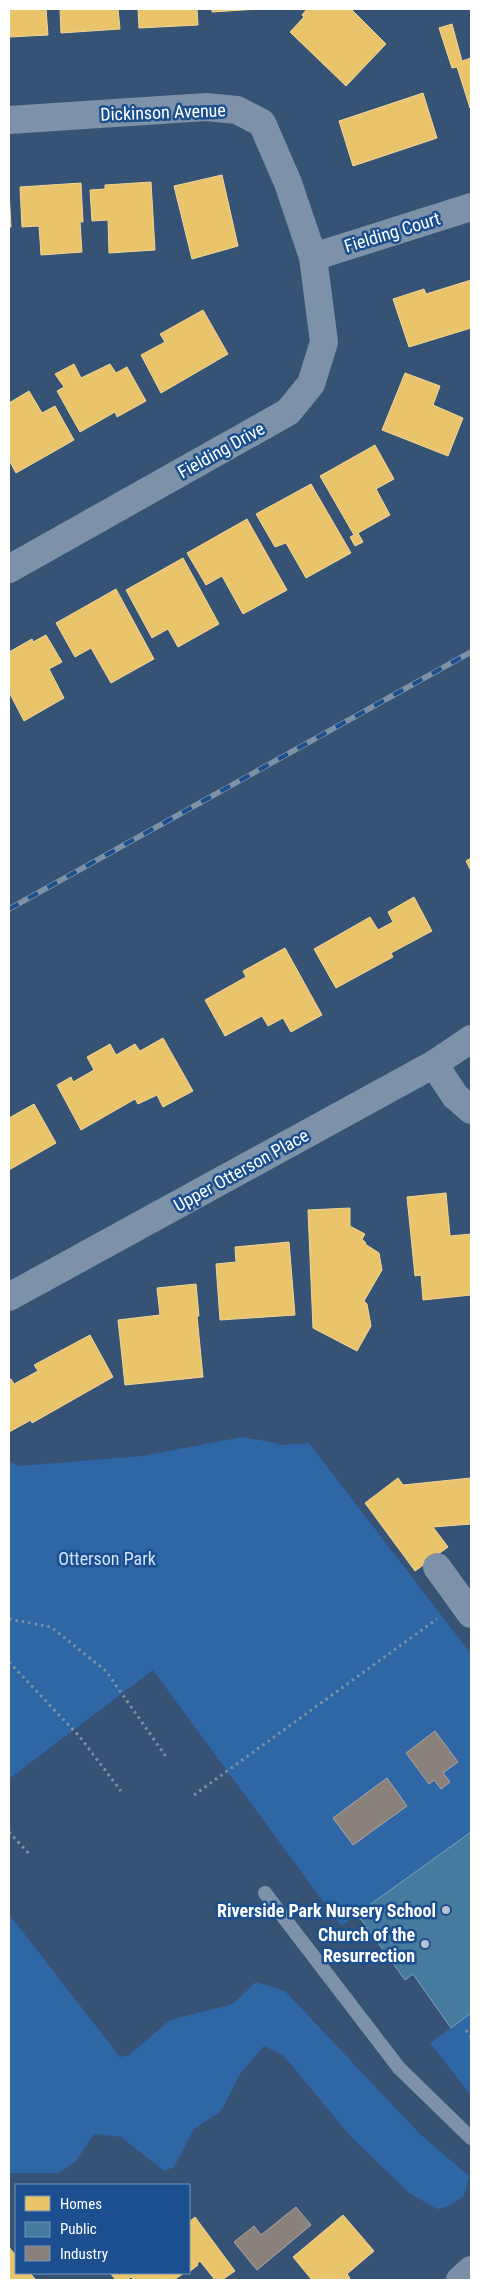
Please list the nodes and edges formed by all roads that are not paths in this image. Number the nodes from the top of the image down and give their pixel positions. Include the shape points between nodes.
1 (9, 120) edge
2 (471, 207) edge
3 (313, 256) junction
4 (9, 569) edge
5 (471, 1039) edge
6 (434, 1064) junction
7 (471, 1110) edge
8 (9, 1298) edge
9 (437, 1566) dead end
10 (466, 1607) edge
11 (265, 1894) dead end
12 (471, 2138) edge
13 (471, 2270) edge
14 (460, 2280) edge

1 - 3 street, Dickinson Avenue via 206,107 237,110 262,123 288,183
2 - 3 street, Fielding Court
3 - 4 street, Fielding Drive via 324,342 311,384 288,412
5 - 6 street, Upper Otterson Place
6 - 7 street via 454,1096
6 - 8 street, Upper Otterson Place
9 - 10 street
11 - 12 lane via 399,2068
13 - 14 main road

